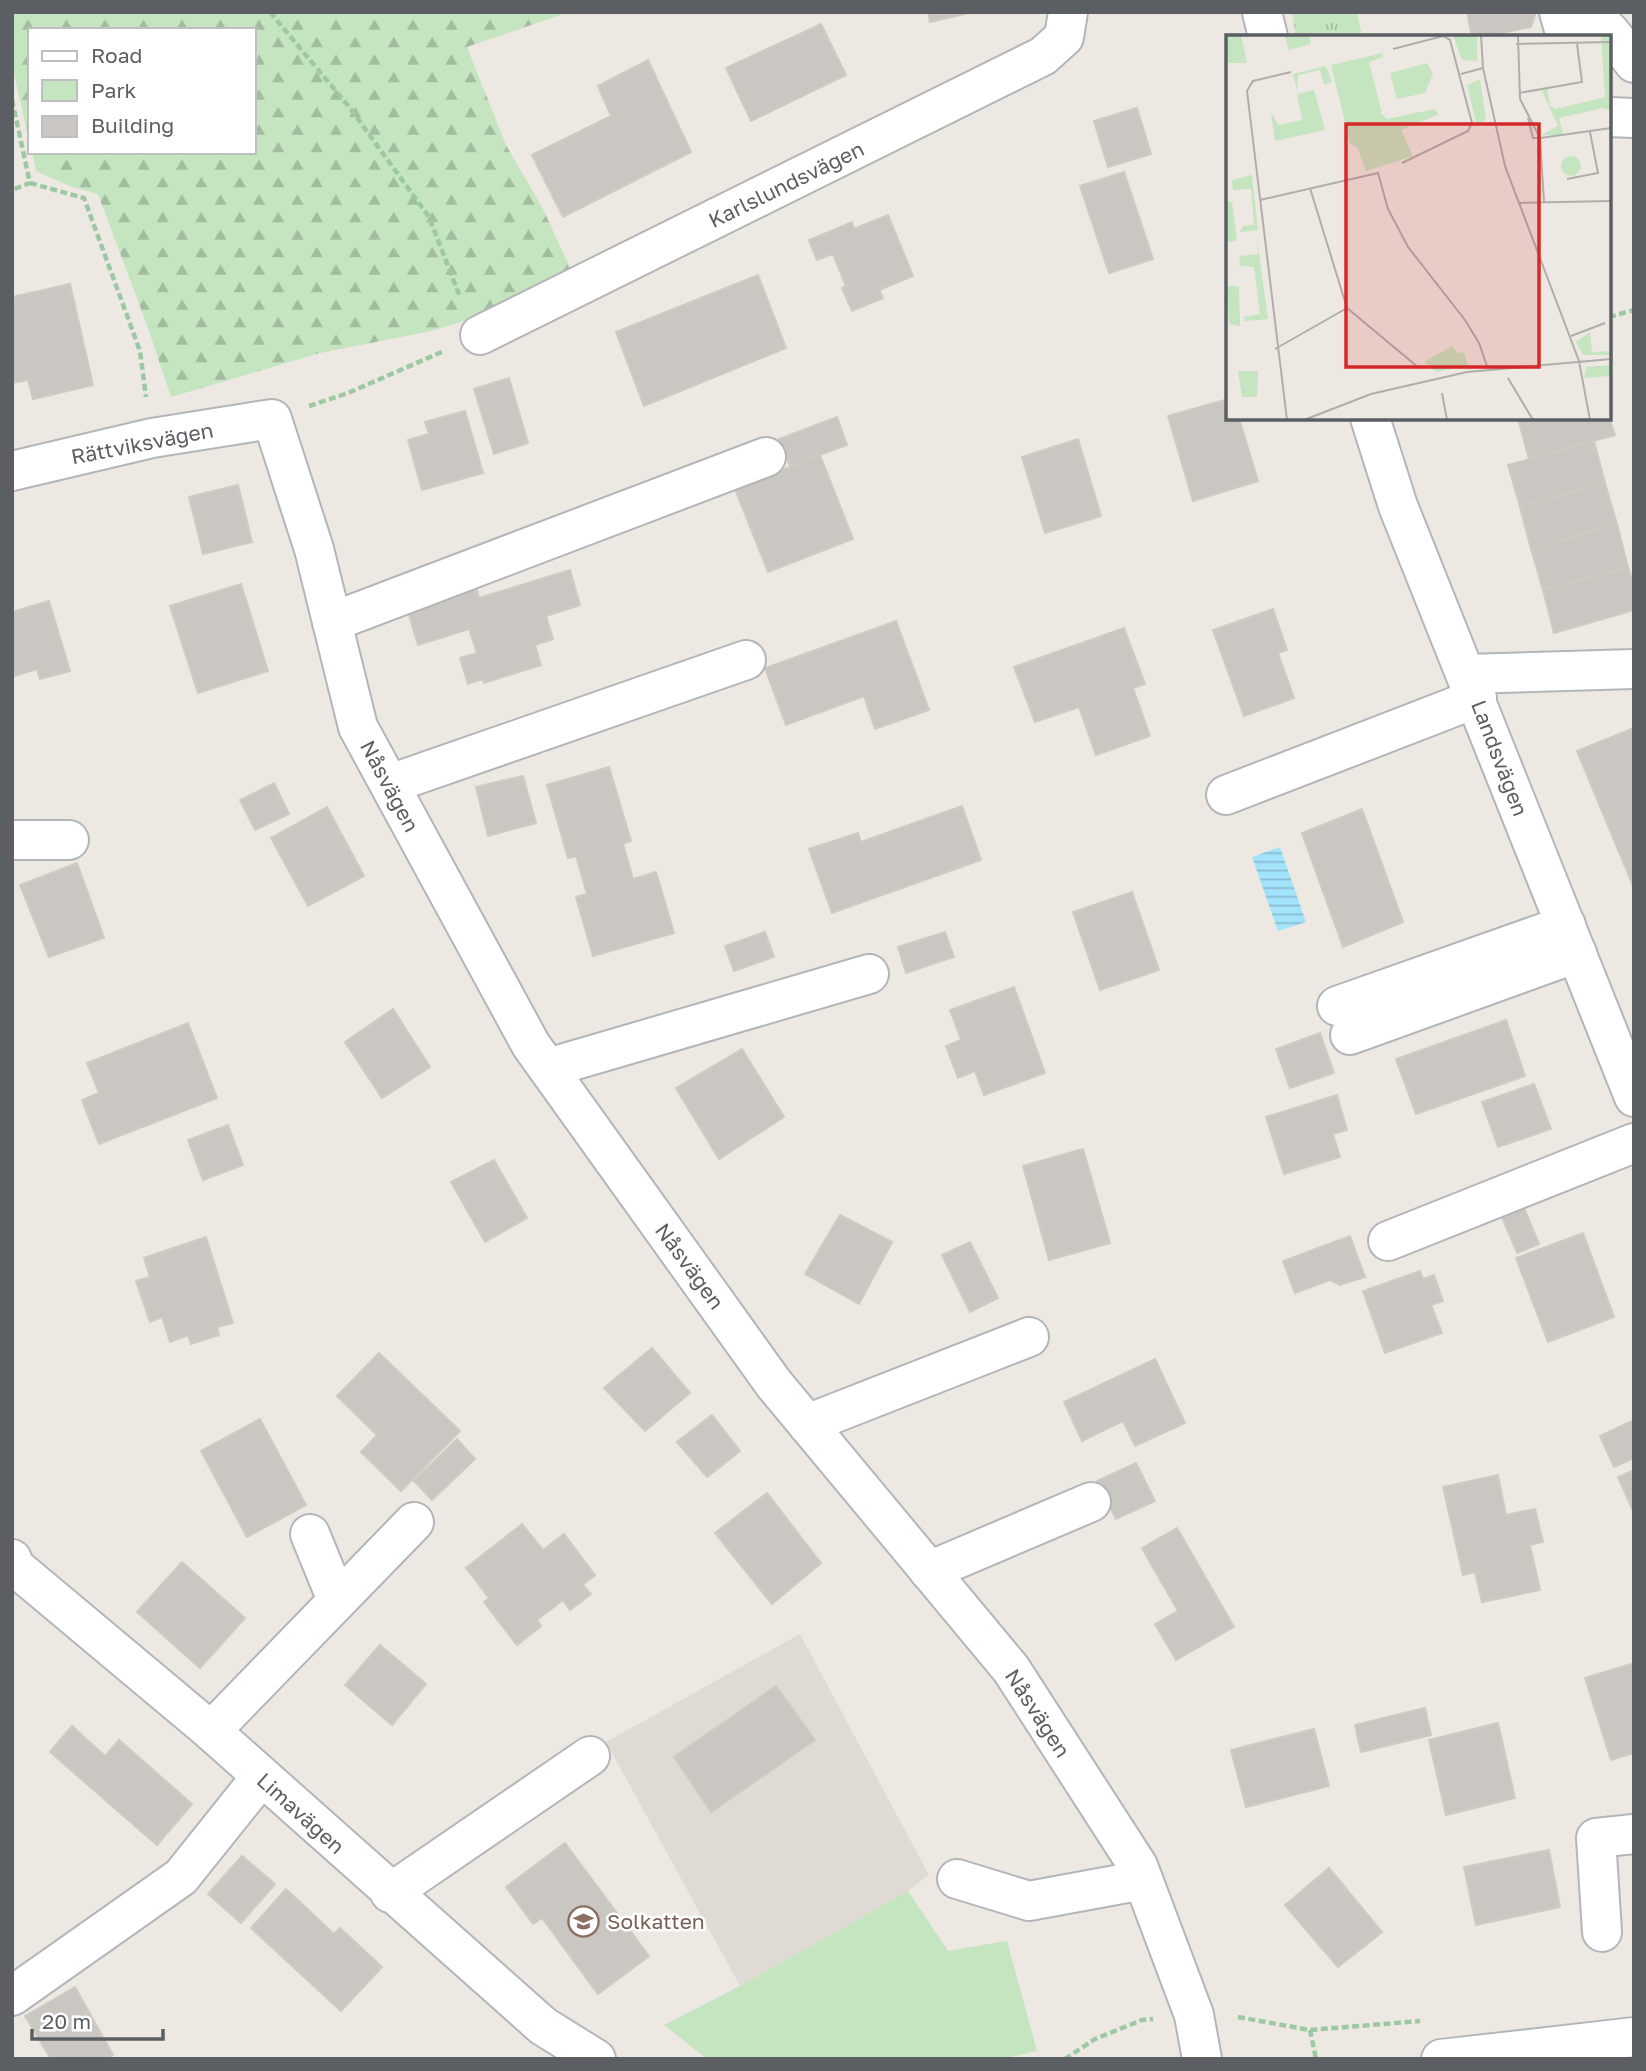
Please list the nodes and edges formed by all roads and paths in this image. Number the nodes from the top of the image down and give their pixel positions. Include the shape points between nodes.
1 (270, 12) edge
2 (1068, 12) edge
3 (1262, 12) edge
4 (1559, 12) edge
5 (1590, 12) edge
6 (1268, 35) edge
7 (1565, 35) edge
8 (1634, 62) edge
9 (12, 100) edge
10 (1611, 117) edge
11 (1634, 118) edge
12 (30, 184) junction
13 (12, 190) edge
14 (1634, 310) edge
15 (1611, 316) edge
16 (480, 335) junction
17 (272, 419) junction
18 (1371, 420) edge
19 (152, 438) junction
20 (766, 457) dead end
21 (12, 471) edge
22 (332, 622) junction
23 (746, 660) dead end
24 (1634, 669) edge
25 (1472, 686) junction
26 (390, 784) junction
27 (1226, 795) dead end
28 (69, 840) dead end
29 (12, 841) edge
30 (1572, 939) junction
31 (869, 974) dead end
32 (1344, 1020) dead end
33 (548, 1069) junction
34 (1634, 1097) edge
35 (1634, 1143) edge
36 (1388, 1241) dead end
37 (1029, 1337) dead end
38 (807, 1424) junction
39 (1091, 1502) dead end
40 (414, 1522) dead end
41 (310, 1534) dead end
42 (13, 1564) edge
43 (929, 1571) junction
44 (337, 1600) junction
45 (211, 1731) junction
46 (590, 1756) dead end
47 (261, 1777) junction
48 (1634, 1835) edge
49 (957, 1879) dead end
50 (1143, 1880) junction
51 (390, 1893) junction
52 (1602, 1932) dead end
53 (12, 1996) edge
54 (1194, 2015) junction
55 (1432, 2020) dead end
56 (1310, 2030) junction
57 (1634, 2037) edge
58 (596, 2059) edge
59 (1065, 2059) edge
60 (1202, 2059) edge
61 (1316, 2059) edge
62 (1441, 2059) edge

1 - 16 path via 349,108 429,217 461,300
2 - 16 street, Karlslundsvägen via 1064,37 1044,56
3 - 6 street
4 - 7 street
5 - 8 street
9 - 12 path
10 - 11 street
12 - 13 path
12 - 19 path via 84,198 140,351
14 - 15 path
16 - 17 path via 348,393
17 - 19 street, Rättviksvägen
17 - 22 street, Nåsvägen
18 - 25 street, Landsvägen via 1398,506
19 - 21 street, Rättviksvägen
20 - 22 street
22 - 26 street, Nåsvägen via 358,727
23 - 26 street
24 - 25 street
25 - 27 street
25 - 30 street, Landsvägen
26 - 33 street, Nåsvägen
28 - 29 street
30 - 32 street
30 - 34 street, Landsvägen
31 - 33 street
33 - 38 street, Nåsvägen
35 - 36 street
37 - 38 street
38 - 43 street, Nåsvägen
39 - 43 street
40 - 44 street
41 - 44 street
42 - 45 street, Limavägen
43 - 50 street, Nåsvägen via 1011,1670
44 - 45 street
45 - 47 street, Limavägen
46 - 51 street
47 - 51 street, Limavägen
47 - 53 street via 181,1877
48 - 52 street via 1596,1838
49 - 50 street via 1029,1901
50 - 54 street, Nåsvägen
51 - 58 street, Limavägen via 543,2026
54 - 56 path via 1245,2018
54 - 59 path via 1142,2020 1095,2039
54 - 60 street, Nåsvägen
55 - 56 path
56 - 61 path
57 - 62 street

